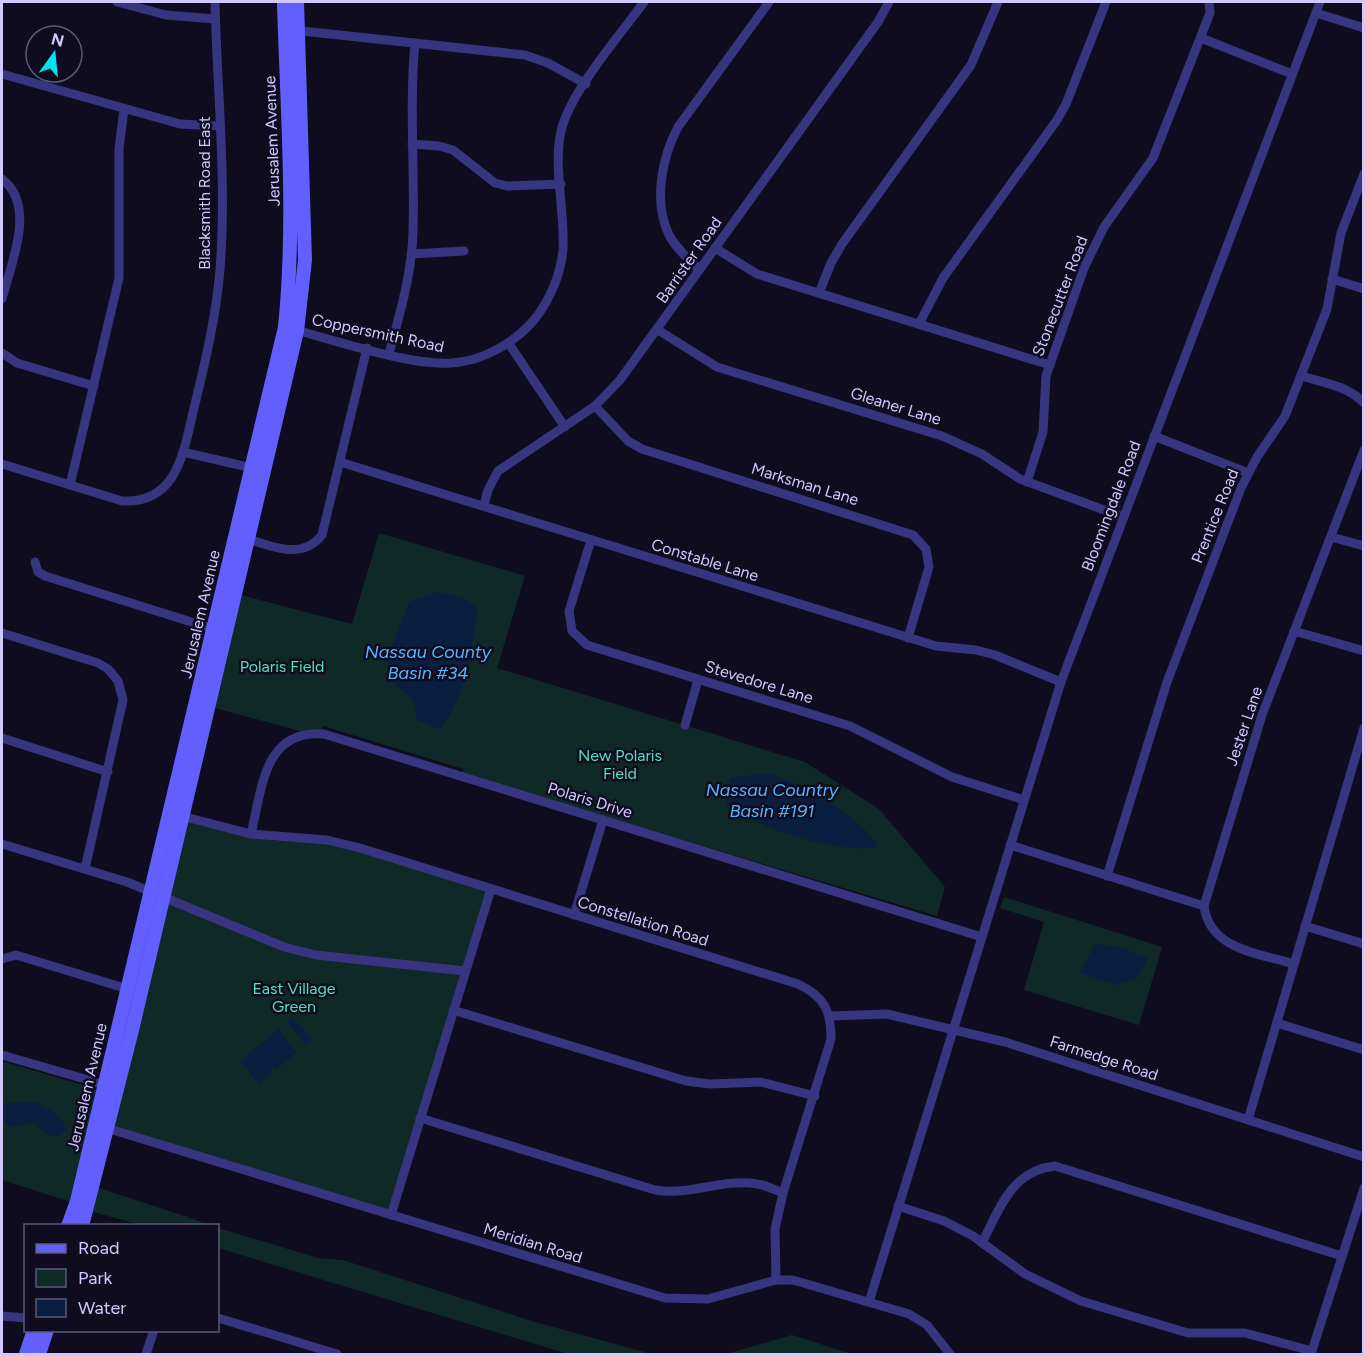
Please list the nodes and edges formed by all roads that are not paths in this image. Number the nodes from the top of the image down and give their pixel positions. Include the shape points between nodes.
1 (117, 2) edge
2 (215, 2) edge
3 (284, 2) edge
4 (297, 2) edge
5 (644, 2) edge
6 (769, 2) edge
7 (889, 2) edge
8 (998, 2) edge
9 (1106, 2) edge
10 (1209, 2) edge
11 (1320, 2) edge
12 (1316, 13) junction
13 (215, 19) junction
14 (1364, 28) edge
15 (292, 29) junction
16 (1201, 38) junction
17 (415, 43) junction
18 (2, 74) edge
19 (1292, 75) junction
20 (586, 84) junction
21 (124, 109) junction
22 (219, 126) junction
23 (412, 144) junction
24 (1364, 174) edge
25 (2, 179) edge
26 (561, 184) junction
27 (716, 248) junction
28 (464, 251) dead end
29 (411, 254) junction
30 (699, 269) junction
31 (1332, 279) junction
32 (1364, 289) edge
33 (819, 293) junction
34 (2, 299) edge
35 (919, 324) junction
36 (291, 329) junction
37 (658, 330) junction
38 (509, 344) junction
39 (367, 348) junction
40 (2, 353) edge
41 (389, 354) junction
42 (1050, 365) junction
43 (1301, 376) junction
44 (94, 386) junction
45 (1364, 403) edge
46 (595, 406) junction
47 (565, 428) junction
48 (1154, 436) junction
49 (1364, 450) edge
50 (183, 452) junction
51 (340, 462) junction
52 (2, 464) edge
53 (258, 469) junction
54 (1248, 473) junction
55 (1028, 482) junction
56 (70, 485) junction
57 (484, 505) junction
58 (1123, 517) junction
59 (1331, 537) junction
60 (242, 538) junction
61 (591, 540) junction
62 (1364, 546) edge
63 (35, 562) dead end
64 (219, 630) junction
65 (1294, 631) junction
66 (2, 633) edge
67 (908, 638) junction
68 (1364, 651) edge
69 (698, 680) junction
70 (1061, 682) junction
71 (685, 724) dead end
72 (1364, 728) edge
73 (2, 738) edge
74 (108, 772) junction
75 (1024, 800) junction
76 (176, 815) junction
77 (603, 820) junction
78 (251, 834) junction
79 (2, 844) edge
80 (1010, 845) junction
81 (85, 869) junction
82 (1107, 876) junction
83 (491, 889) junction
84 (157, 894) junction
85 (1204, 906) junction
86 (574, 915) junction
87 (1305, 926) junction
88 (982, 937) junction
89 (1364, 944) edge
90 (2, 959) edge
91 (1294, 964) junction
92 (465, 971) junction
93 (134, 991) junction
94 (453, 1010) junction
95 (831, 1016) junction
96 (1277, 1023) junction
97 (953, 1029) junction
98 (1364, 1050) edge
99 (2, 1055) edge
100 (111, 1086) junction
101 (814, 1096) junction
102 (420, 1118) junction
103 (1248, 1120) junction
104 (101, 1126) junction
105 (1364, 1157) edge
106 (1364, 1188) edge
107 (783, 1193) junction
108 (898, 1206) junction
109 (391, 1215) junction
110 (69, 1224) edge
111 (82, 1224) edge
112 (982, 1243) junction
113 (1342, 1256) junction
114 (776, 1280) junction
115 (868, 1302) junction
116 (2, 1316) edge
117 (24, 1318) edge
118 (219, 1318) edge
119 (33, 1332) edge
120 (46, 1332) edge
121 (153, 1332) edge
122 (1312, 1353) edge
123 (26, 1354) edge
124 (39, 1354) edge
125 (146, 1354) edge
126 (337, 1354) edge
127 (950, 1354) edge

1 - 13 street via 166,15
2 - 13 street, Blacksmith Road East
3 - 15 main road, Jerusalem Avenue
4 - 15 main road, Jerusalem Avenue
5 - 20 street, Coppersmith Road
6 - 30 street via 678,127 667,148 663,168 667,229 673,242
7 - 27 street, Barrister Road
8 - 33 street via 971,65 842,244
9 - 35 street via 1057,120 943,278
10 - 16 street, Stonecutter Road via 1210,13
11 - 12 street, Bloomingdale Road
12 - 14 street
12 - 19 street, Bloomingdale Road
13 - 22 street, Blacksmith Road East
15 - 17 street
15 - 36 main road, Jerusalem Avenue via 296,152
16 - 19 street
16 - 42 street, Stonecutter Road via 1153,158 1092,248
17 - 20 street via 525,55
17 - 23 street
18 - 21 street
19 - 48 street, Bloomingdale Road
20 - 26 street, Coppersmith Road via 568,110 561,131
21 - 22 street via 180,124
21 - 44 street via 119,149 119,278
22 - 50 street, Blacksmith Road East via 222,221 217,300
23 - 26 street via 453,150 495,183
23 - 29 street
24 - 31 street, Prentice Road via 1341,233
25 - 34 street via 12,186 20,212 16,248
26 - 38 street, Coppersmith Road via 563,250 558,275 539,314
27 - 30 street, Barrister Road
27 - 33 street via 757,274
28 - 29 street
29 - 41 street
30 - 37 street, Barrister Road
31 - 32 street
31 - 43 street, Prentice Road via 1327,309
33 - 35 street
35 - 42 street
36 - 39 street, Coppersmith Road
36 - 53 main road, Jerusalem Avenue
37 - 46 street, Barrister Road
37 - 55 street, Gleaner Lane via 717,367 942,436
38 - 41 street, Coppersmith Road via 451,363
38 - 47 street
39 - 41 street, Coppersmith Road
39 - 51 street
40 - 44 street via 17,363
42 - 55 street, Stonecutter Road via 1043,432
43 - 45 street via 1347,390
43 - 54 street, Prentice Road via 1285,416
44 - 56 street
46 - 47 street, Barrister Road
46 - 67 street, Marksman Lane via 627,441 642,449 914,535 926,549 929,567
47 - 57 street, Barrister Road via 498,471
48 - 54 street
48 - 58 street, Bloomingdale Road
49 - 59 street, Jester Lane
50 - 53 street
50 - 56 street, Blacksmith Road East via 170,482 157,494 142,500 122,501
51 - 57 street, Constable Lane
51 - 60 street via 322,535 316,542 300,551
52 - 56 street, Blacksmith Road East
53 - 60 main road, Jerusalem Avenue
54 - 82 street, Prentice Road via 1167,682
55 - 58 street, Gleaner Lane
57 - 61 street, Constable Lane
58 - 70 street, Bloomingdale Road
59 - 62 street
59 - 65 street, Jester Lane
60 - 64 main road, Jerusalem Avenue
61 - 67 street, Constable Lane
61 - 69 street, Stevedore Lane via 569,612 572,631 587,645
63 - 64 street via 45,576
64 - 76 main road, Jerusalem Avenue
65 - 68 street
65 - 85 street, Jester Lane via 1262,715
66 - 74 street via 98,663 118,681 123,700
67 - 70 street, Constable Lane via 995,655
69 - 71 street
69 - 75 street, Stevedore Lane via 850,726 952,777
70 - 75 street, Bloomingdale Road
72 - 87 street
73 - 74 street
74 - 81 street
75 - 80 street, Bloomingdale Road
76 - 78 street, Constellation Road
76 - 84 main road, Jerusalem Avenue
77 - 78 street, Polaris Drive via 312,733 293,738 273,755
77 - 86 street
77 - 88 street, Polaris Drive
78 - 83 street, Constellation Road via 327,840
79 - 81 street
80 - 82 street
80 - 88 street, Bloomingdale Road
81 - 84 street
82 - 85 street
83 - 86 street, Constellation Road
83 - 92 street
84 - 92 street via 284,947 316,955
84 - 93 main road, Jerusalem Avenue
85 - 91 street via 1208,924 1223,941
86 - 95 street, Constellation Road via 798,984 818,997
87 - 89 street
87 - 91 street
88 - 97 street, Bloomingdale Road
90 - 93 street via 16,955
91 - 96 street
92 - 94 street
93 - 100 main road, Jerusalem Avenue
94 - 101 street via 686,1082 761,1082
94 - 102 street
95 - 97 street, Farmedge Road via 887,1014
95 - 101 street via 831,1039
96 - 98 street
96 - 103 street
97 - 103 street, Farmedge Road
97 - 108 street, Bloomingdale Road
99 - 100 street
100 - 104 main road, Jerusalem Avenue
101 - 107 street
102 - 107 street via 655,1190 690,1191 736,1183 758,1184
102 - 109 street
103 - 105 street, Farmedge Road
104 - 109 street, Meridian Road
104 - 110 main road, Jerusalem Avenue
104 - 111 main road, Jerusalem Avenue
106 - 113 street
107 - 114 street via 776,1229
108 - 112 street via 944,1221
108 - 115 street, Bloomingdale Road
109 - 114 street, Meridian Road via 665,1298 708,1299
112 - 113 street via 1015,1185 1032,1171 1056,1166
112 - 122 street via 1025,1275 1081,1301 1188,1333 1245,1333
113 - 122 street
114 - 115 street, Meridian Road via 793,1280
115 - 127 street, Meridian Road via 909,1314 938,1336
116 - 117 street
118 - 126 street
119 - 123 main road
120 - 124 main road
121 - 125 street

